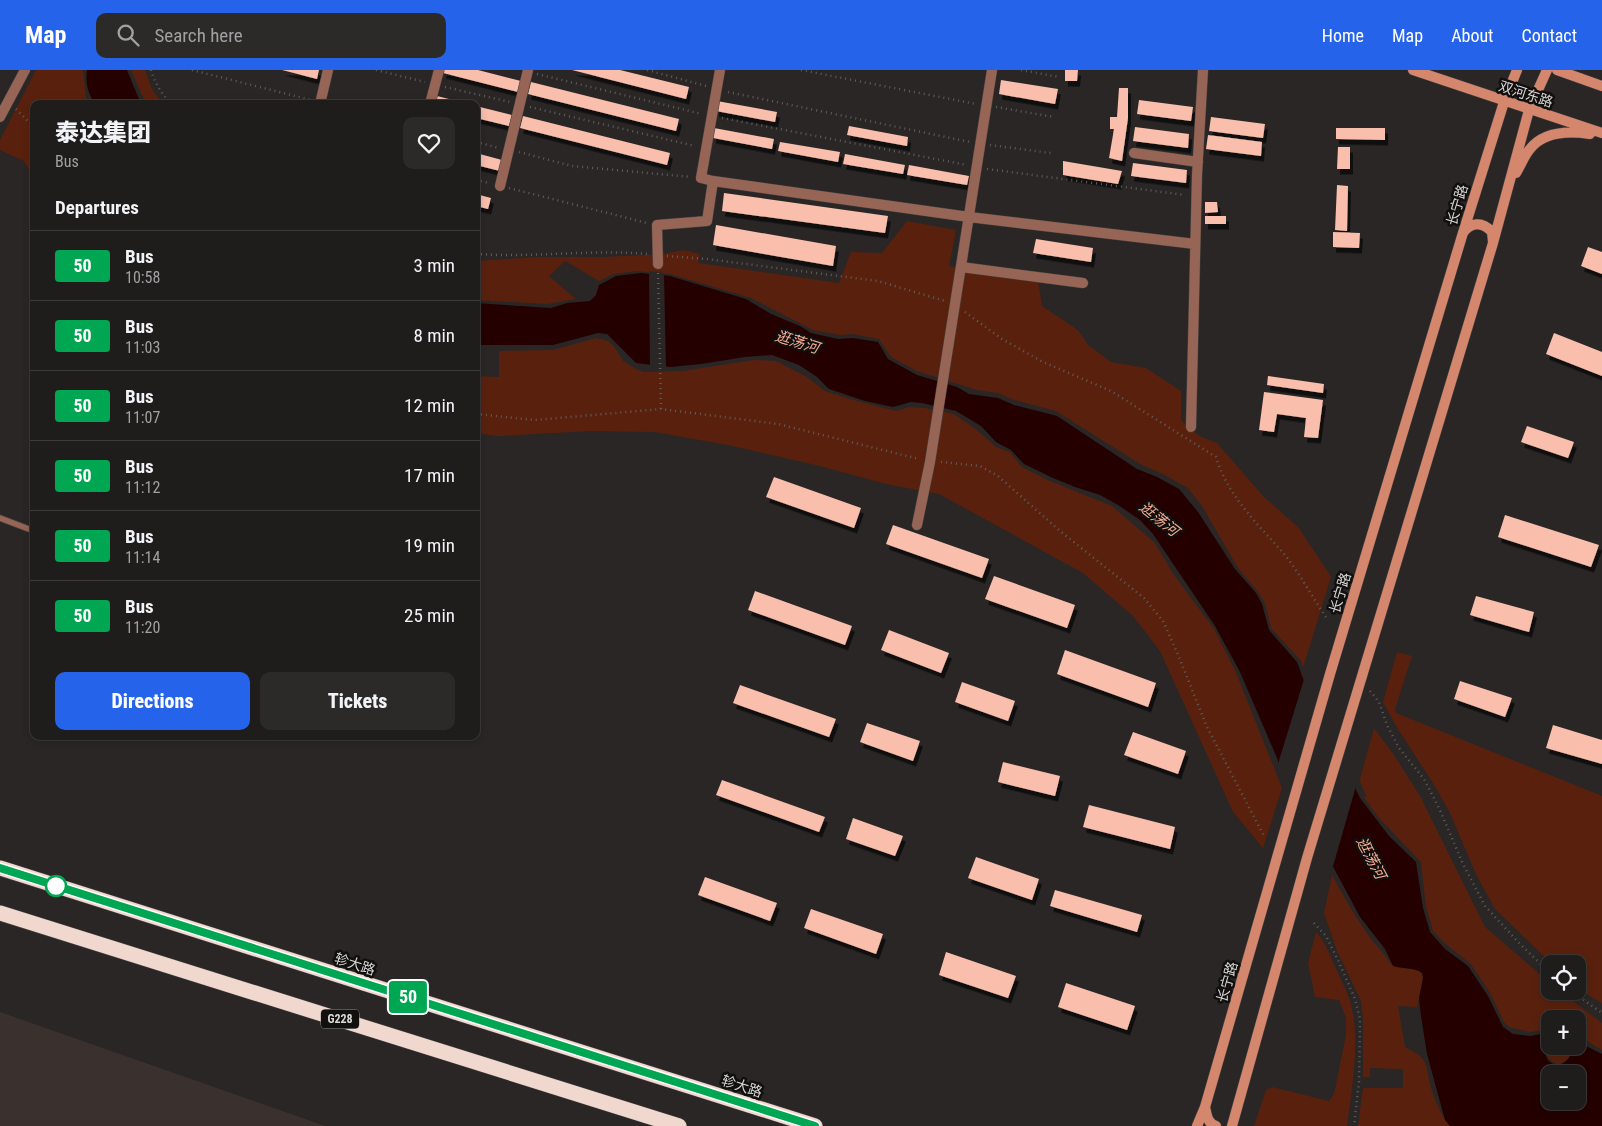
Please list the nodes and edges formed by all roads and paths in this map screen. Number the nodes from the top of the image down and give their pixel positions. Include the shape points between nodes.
1 (25, 70) edge
2 (151, 70) edge
3 (192, 70) edge
4 (328, 70) edge
5 (376, 70) edge
6 (438, 70) edge
7 (647, 70) edge
8 (720, 70) edge
9 (801, 70) edge
10 (992, 70) edge
11 (1020, 70) edge
12 (1203, 70) edge
13 (1413, 70) edge
14 (1517, 70) edge
15 (1546, 70) edge
16 (1557, 70) edge
17 (527, 71) edge
18 (1059, 76) dead end
19 (435, 85) junction
20 (1602, 86) edge
21 (717, 89) junction
22 (167, 100) edge
23 (308, 100) edge
24 (321, 100) edge
25 (431, 100) edge
26 (8, 102) junction
27 (1504, 102) junction
28 (519, 104) junction
29 (986, 106) junction
30 (1529, 110) junction
31 (712, 116) junction
32 (1054, 116) dead end
33 (0, 117) edge
34 (30, 124) edge
35 (1602, 134) edge
36 (480, 143) edge
37 (980, 144) junction
38 (706, 148) junction
39 (509, 150) junction
40 (1051, 153) dead end
41 (1134, 153) dead end
42 (1198, 162) junction
43 (977, 167) junction
44 (701, 178) junction
45 (480, 181) edge
46 (713, 181) junction
47 (1509, 185) junction
48 (500, 186) junction
49 (1196, 196) junction
50 (969, 217) junction
51 (657, 225) junction
52 (1462, 236) junction
53 (1493, 243) junction
54 (1195, 244) junction
55 (658, 264) joint
56 (961, 267) junction
57 (1084, 283) dead end
58 (660, 410) junction
59 (480, 414) edge
60 (1191, 427) dead end
61 (930, 462) junction
62 (0, 518) edge
63 (918, 526) dead end
64 (30, 529) edge
65 (1361, 680) junction
66 (1265, 838) dead end
67 (0, 868) edge
68 (0, 913) edge
69 (1314, 923) dead end
70 (1541, 964) edge
71 (1584, 1000) edge
72 (1602, 1013) edge
73 (1205, 1107) junction
74 (1235, 1115) junction
75 (679, 1126) edge
76 (815, 1126) edge
77 (1197, 1126) edge
78 (1216, 1126) edge
79 (1224, 1126) edge
80 (1232, 1126) edge
81 (1354, 1126) edge

1 - 26 street
2 - 22 path
3 - 23 path
4 - 24 street
5 - 19 path
6 - 19 street
7 - 21 path
8 - 21 street
9 - 29 path
10 - 29 street
11 - 18 path
12 - 42 street
13 - 27 street, 双河东路
14 - 27 street, 长宁路
15 - 30 street
16 - 20 street
17 - 28 street
17 - 31 path
19 - 25 street
19 - 28 path
21 - 31 street
21 - 37 path
26 - 33 street
26 - 34 path
27 - 30 street, 双河东路
27 - 52 street, 长宁路
28 - 38 path
28 - 39 street
29 - 32 path
29 - 37 street
30 - 35 street, 双河东路
30 - 47 street
31 - 38 street
31 - 43 path
35 - 47 street via 1553,134 1538,141 1530,148
36 - 39 path
37 - 40 path
37 - 43 street
38 - 44 street
39 - 44 path via 572,166
39 - 48 street
41 - 42 street
42 - 49 street
43 - 49 path
43 - 50 street
44 - 46 street
45 - 48 path
46 - 50 street
46 - 51 street via 708,221
47 - 53 street
48 - 51 path
49 - 54 street
50 - 54 street
50 - 56 street
51 - 55 street
52 - 53 street via 1473,224 1483,225 1492,232
52 - 73 street, 长宁路 via 1330,674
53 - 65 street
54 - 60 street
55 - 58 path
56 - 57 street
56 - 61 street
58 - 59 path via 535,420
58 - 61 path via 778,424
61 - 63 street
61 - 66 path via 980,466 998,476 1144,598 1163,621 1207,727
62 - 64 lane
65 - 70 path via 1379,702 1400,748 1424,779 1440,808 1484,906
65 - 74 street
67 - 76 highway, 轸大路
68 - 75 highway, G228
69 - 81 path via 1326,936 1338,960 1360,1019 1359,1082
71 - 72 path
73 - 77 street, 长宁路
73 - 78 street via 1208,1119
74 - 79 street
74 - 80 street

